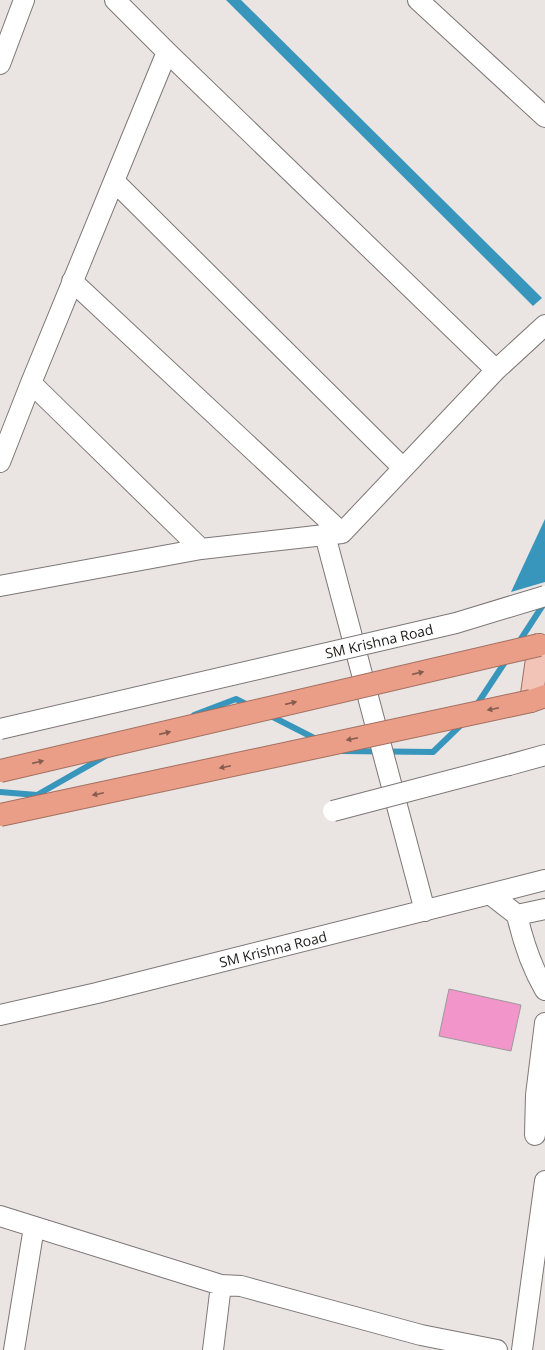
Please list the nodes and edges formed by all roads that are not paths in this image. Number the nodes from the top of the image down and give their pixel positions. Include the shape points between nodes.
1 (24, 0) edge
2 (115, 0) edge
3 (418, 0) edge
4 (167, 52) junction
5 (0, 64) edge
6 (545, 117) edge
7 (114, 182) junction
8 (72, 281) junction
9 (545, 325) edge
10 (496, 370) junction
11 (31, 383) junction
12 (2, 453) edge
13 (403, 468) junction
14 (333, 534) junction
15 (200, 549) junction
16 (0, 586) edge
17 (545, 596) edge
18 (542, 644) edge
19 (538, 698) edge
20 (0, 729) edge
21 (545, 755) edge
22 (0, 771) edge
23 (333, 811) dead end
24 (0, 815) edge
25 (545, 880) edge
26 (490, 894) junction
27 (545, 909) edge
28 (425, 911) junction
29 (517, 915) junction
30 (545, 990) edge
31 (0, 1015) edge
32 (545, 1023) edge
33 (535, 1135) dead end
34 (545, 1181) edge
35 (0, 1216) edge
36 (34, 1226) junction
37 (221, 1285) junction
38 (420, 1343) edge
39 (14, 1350) edge
40 (214, 1350) edge
41 (497, 1350) edge
42 (522, 1350) edge

1 - 5 street
2 - 4 street
3 - 6 street
4 - 7 street
4 - 10 street
7 - 8 street
7 - 13 street
8 - 11 street
8 - 14 street
9 - 10 street
10 - 13 street
11 - 12 street
11 - 15 street
13 - 14 street
14 - 15 street
14 - 28 street
15 - 16 street
17 - 20 street, SM Krishna Road, bridge via 456,623
18 - 19 main road
22 -> 18 highway, bridge
19 -> 24 highway, bridge
21 - 23 street, bridge
25 - 26 street, SM Krishna Road
26 - 28 street, SM Krishna Road
26 - 29 street
27 - 29 street
28 - 31 street, SM Krishna Road
29 - 30 street via 526,952
32 - 33 street via 536,1095
34 - 42 street
35 - 36 street
36 - 37 street
36 - 39 street
37 - 38 street via 241,1286
37 - 40 street
38 - 41 street

